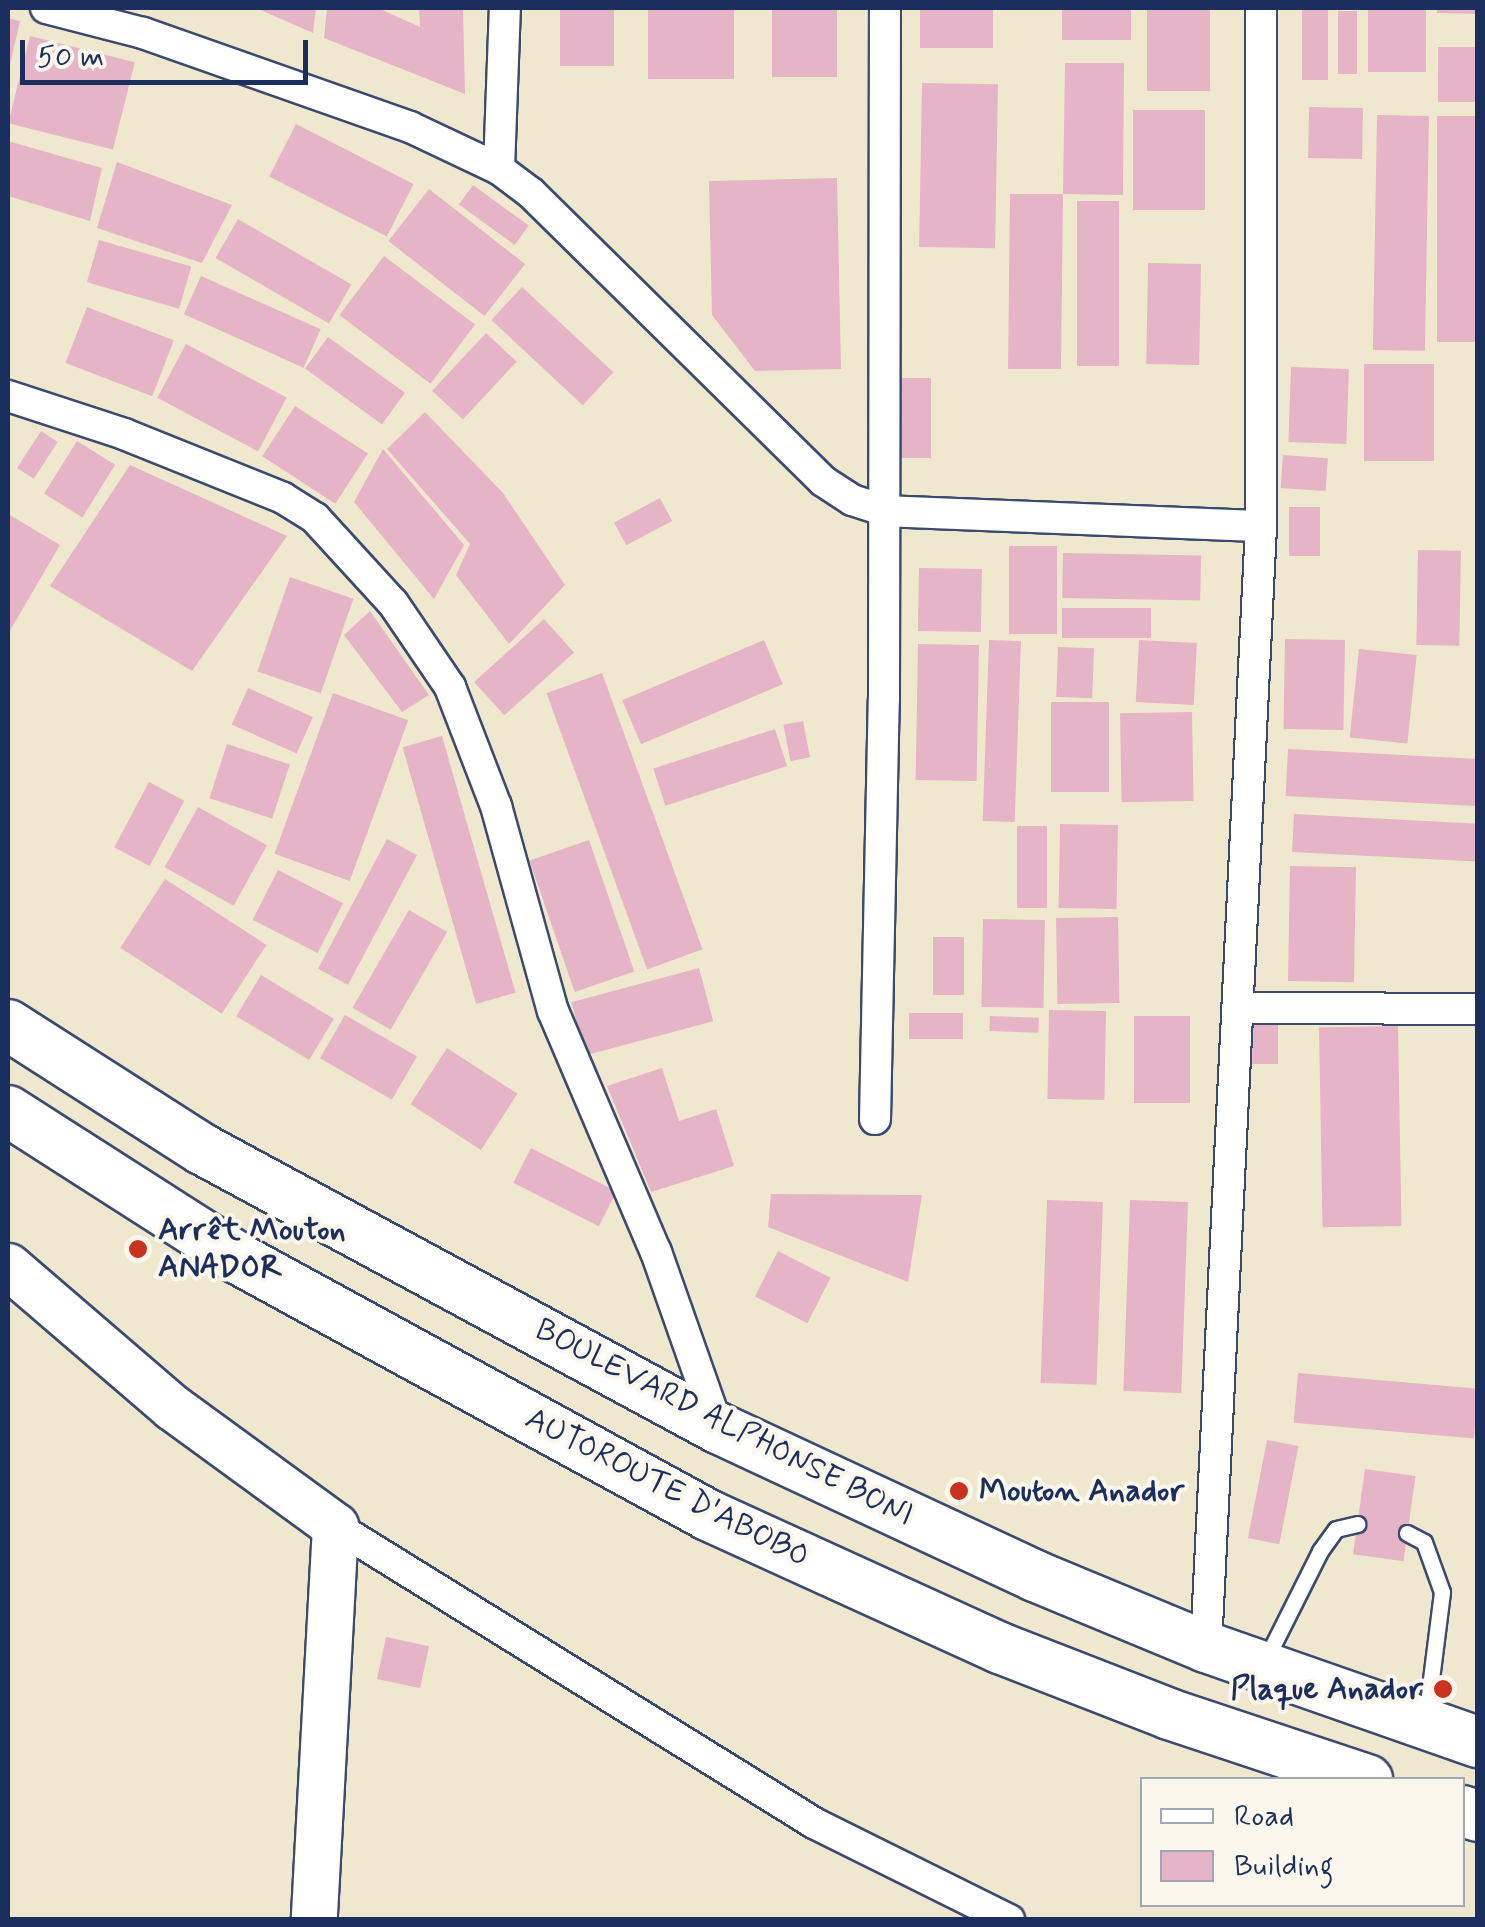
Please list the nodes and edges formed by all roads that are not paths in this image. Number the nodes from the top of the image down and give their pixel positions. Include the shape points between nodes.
1 (46, 8) edge
2 (505, 8) edge
3 (885, 8) edge
4 (1261, 8) edge
5 (143, 20) edge
6 (499, 169) junction
7 (8, 396) edge
8 (885, 511) junction
9 (1261, 526) junction
10 (1238, 1008) junction
11 (1478, 1009) edge
12 (8, 1025) edge
13 (8, 1111) edge
14 (875, 1118) dead end
15 (8, 1266) edge
16 (718, 1428) junction
17 (1358, 1524) dead end
18 (335, 1526) junction
19 (1407, 1533) dead end
20 (1206, 1647) junction
21 (1262, 1667) junction
22 (1425, 1724) junction
23 (1478, 1742) edge
24 (1358, 1777) edge
25 (314, 1920) edge
26 (1009, 1920) edge

1 - 5 street
2 - 6 street
3 - 8 street
4 - 9 street
5 - 6 street
6 - 8 street via 823,480
7 - 16 street via 283,498 315,518 393,603 450,687 496,806 553,1011 656,1252
8 - 9 street
8 - 14 street
9 - 10 street
10 - 11 street
10 - 20 street
12 - 16 main road, BOULEVARD ALPHONSE BONI via 202,1148
13 - 24 main road, AUTOROUTE D'ABOBO via 240,1259 708,1516 1000,1648
15 - 18 main road via 172,1407
16 - 20 main road, BOULEVARD ALPHONSE BONI via 1035,1576
17 - 21 lane via 1336,1529 1320,1551
18 - 25 main road
18 - 26 street via 814,1823
19 - 22 lane via 1424,1542 1442,1592
20 - 21 main road, BOULEVARD ALPHONSE BONI
21 - 22 main road, BOULEVARD ALPHONSE BONI
22 - 23 main road, BOULEVARD ALPHONSE BONI

